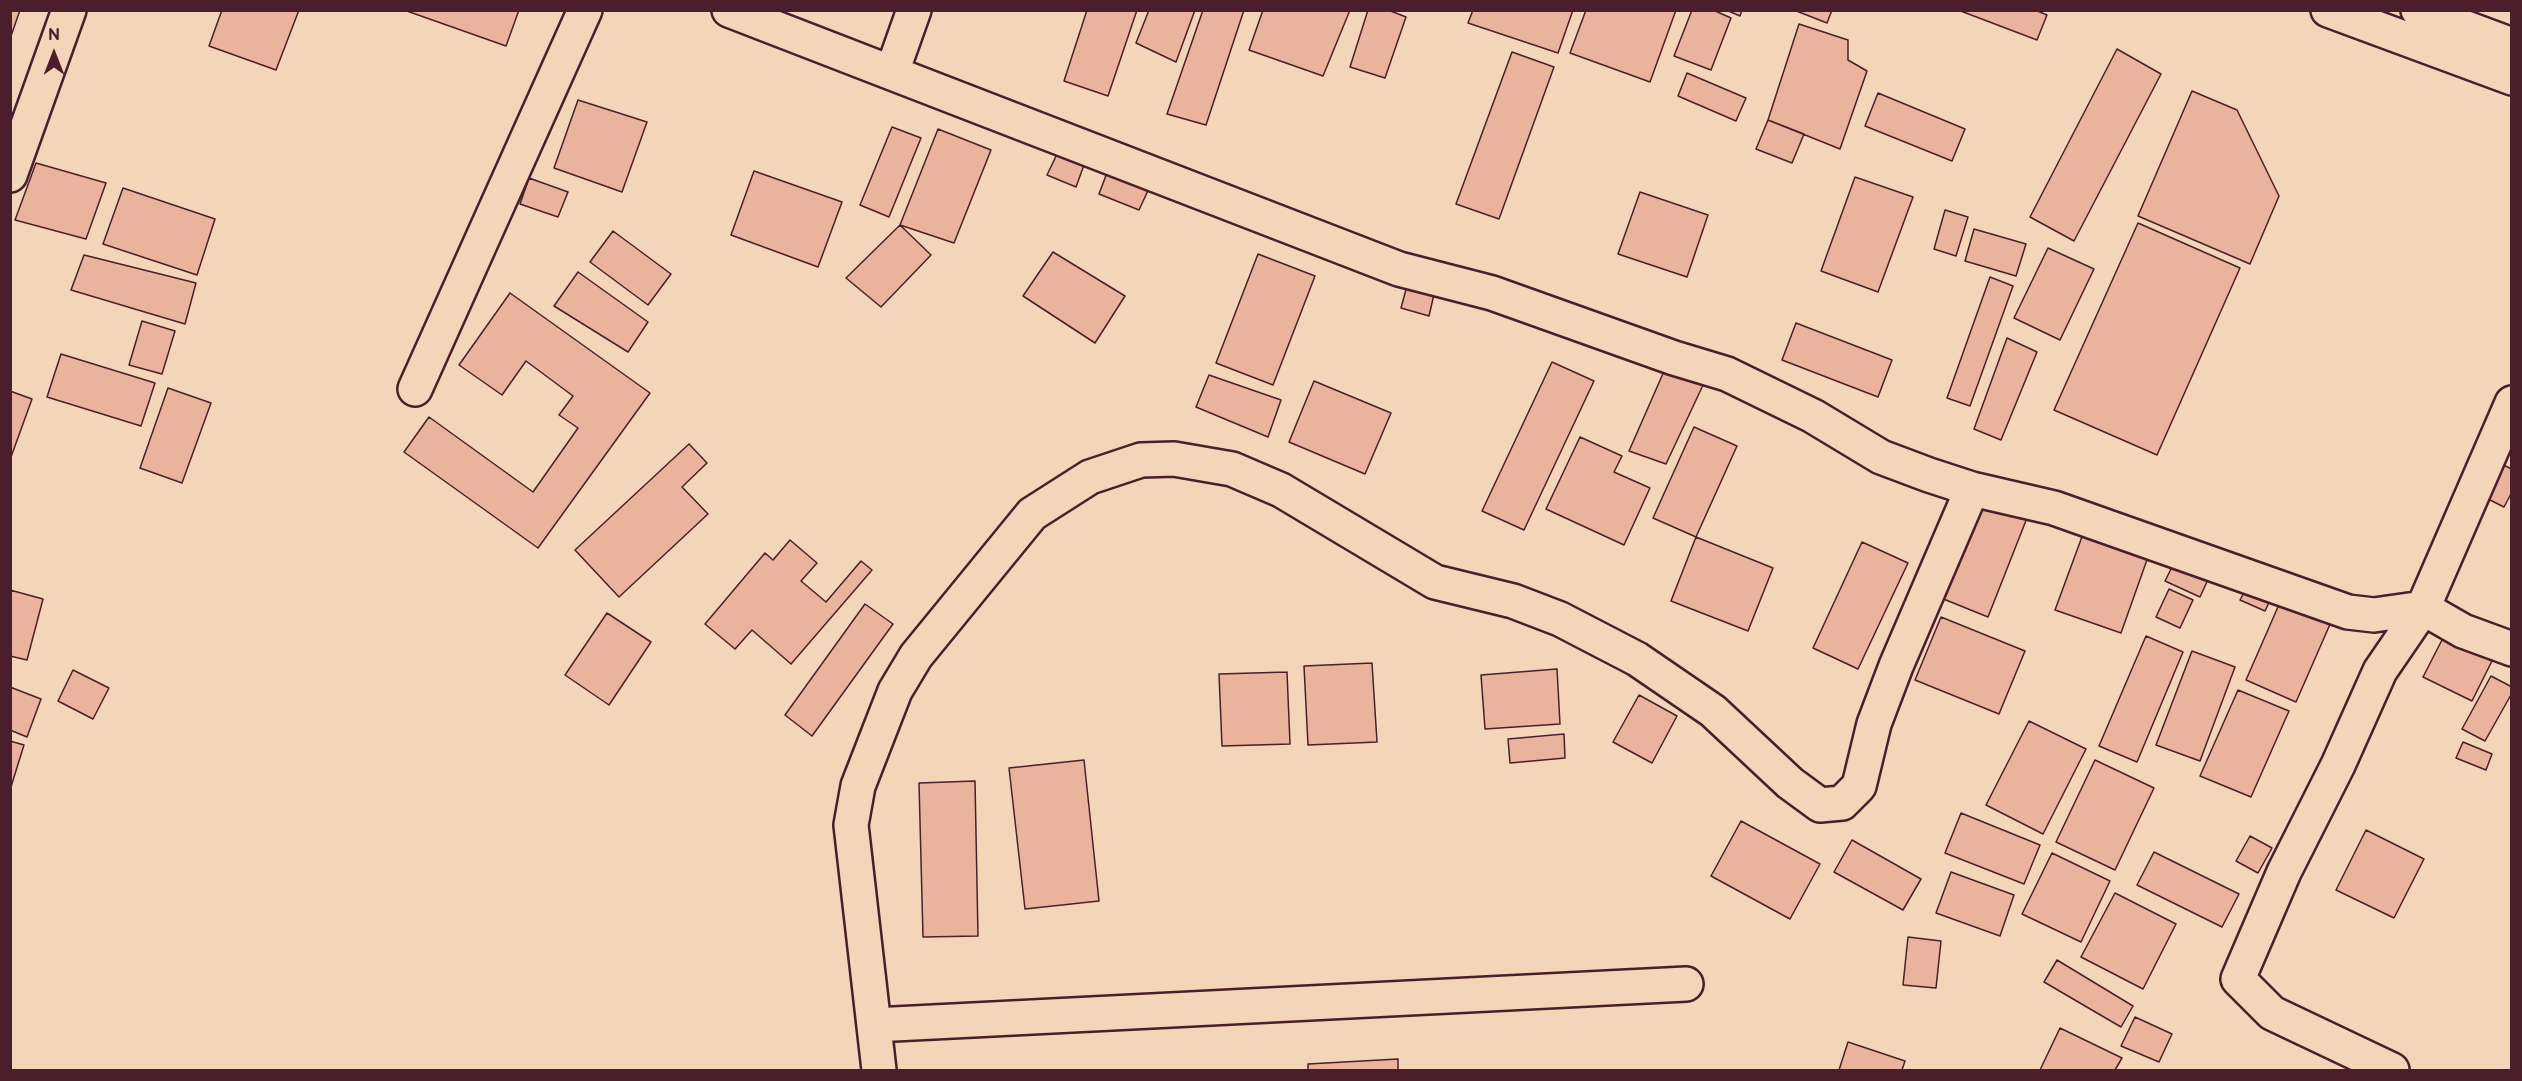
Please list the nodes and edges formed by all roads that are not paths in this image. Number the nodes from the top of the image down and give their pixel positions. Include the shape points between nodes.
1 (69, 10) edge
2 (585, 10) edge
3 (729, 10) edge
4 (914, 10) edge
5 (2328, 10) edge
6 (2418, 10) edge
7 (2511, 45) edge
8 (892, 72) junction
9 (2511, 78) edge
10 (10, 175) edge
11 (415, 389) dead end
12 (2511, 403) edge
13 (1972, 489) junction
14 (2423, 608) junction
15 (2511, 649) edge
16 (1686, 984) dead end
17 (874, 1025) junction
18 (879, 1071) edge
19 (2392, 1071) edge

1 - 10 street
2 - 11 street
3 - 8 street
4 - 8 street
5 - 9 street
6 - 7 street
8 - 13 street via 1399,269 1492,293 1727,374 1813,416 1881,457
12 - 14 street
13 - 14 street via 2054,508 2348,612 2374,615
13 - 17 street via 1896,666 1874,724 1859,786 1842,803 1820,806 1713,711 1637,659 1532,608 1435,582 1281,490 1232,469 1174,459 1141,460 1090,477 1032,514 916,656 895,691 858,786 851,825
14 - 15 street via 2463,631
14 - 19 street via 2380,671 2284,872 2238,979 2272,1013
16 - 17 street
17 - 18 street

